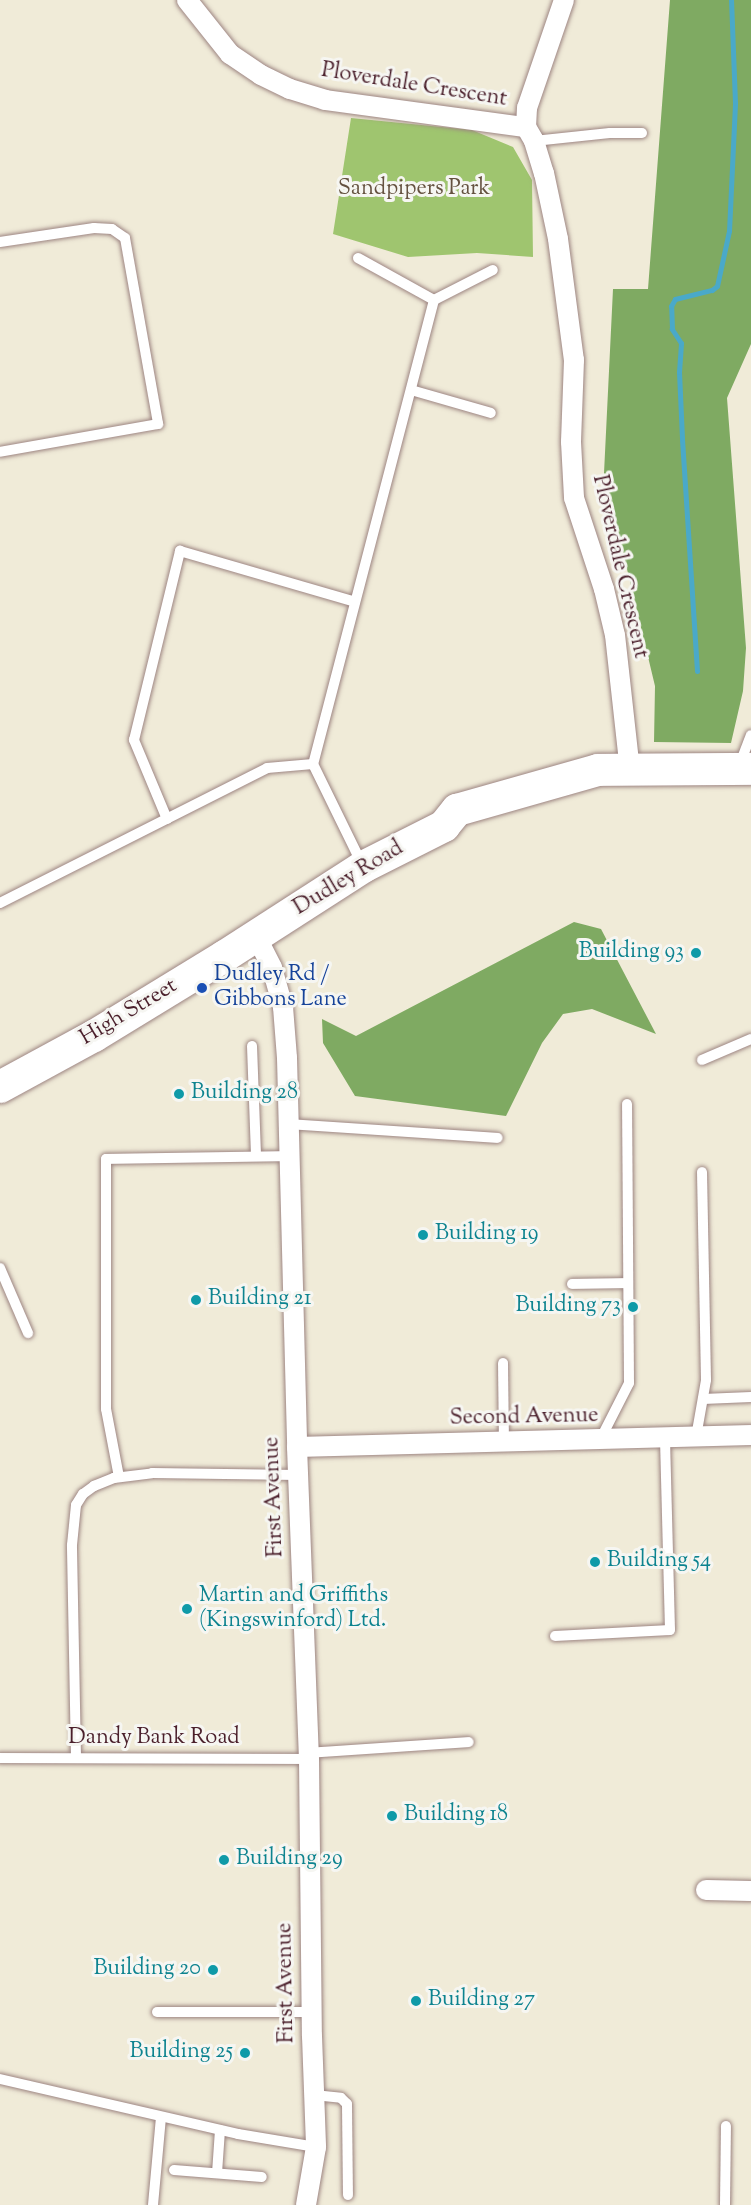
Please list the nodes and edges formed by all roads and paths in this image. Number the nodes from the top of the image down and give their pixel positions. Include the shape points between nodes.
1 (187, 0) edge
2 (564, 0) edge
3 (642, 133) dead end
4 (530, 134) junction
5 (0, 242) edge
6 (358, 258) dead end
7 (493, 270) dead end
8 (434, 300) junction
9 (411, 390) junction
10 (491, 413) dead end
11 (0, 452) edge
12 (355, 602) junction
13 (751, 735) edge
14 (313, 764) junction
15 (745, 769) edge
16 (630, 771) junction
17 (167, 819) junction
18 (363, 867) junction
19 (0, 903) edge
20 (256, 936) junction
21 (751, 1040) edge
22 (252, 1046) dead end
23 (702, 1060) dead end
24 (0, 1088) edge
25 (627, 1104) dead end
26 (289, 1124) junction
27 (498, 1138) dead end
28 (256, 1156) junction
29 (290, 1156) junction
30 (702, 1172) dead end
31 (0, 1268) edge
32 (627, 1283) junction
33 (572, 1284) dead end
34 (28, 1333) dead end
35 (503, 1363) dead end
36 (751, 1398) edge
37 (703, 1399) junction
38 (751, 1435) edge
39 (696, 1437) junction
40 (665, 1438) junction
41 (599, 1440) junction
42 (504, 1442) junction
43 (297, 1447) junction
44 (298, 1475) junction
45 (119, 1477) junction
46 (555, 1636) dead end
47 (469, 1742) dead end
48 (308, 1756) junction
49 (76, 1757) junction
50 (0, 1758) edge
51 (706, 1890) dead end
52 (751, 1891) edge
53 (157, 2012) dead end
54 (311, 2012) junction
55 (0, 2079) edge
56 (314, 2095) junction
57 (161, 2117) junction
58 (726, 2126) dead end
59 (220, 2130) junction
60 (316, 2147) junction
61 (174, 2170) dead end
62 (218, 2173) junction
63 (262, 2177) dead end
64 (348, 2195) dead end
65 (153, 2205) edge
66 (306, 2205) edge
67 (724, 2205) edge

1 - 4 street, Ploverdale Crescent via 230,54 290,89 325,100
2 - 4 street, Ploverdale Crescent via 527,108
3 - 4 lane
4 - 16 street, Ploverdale Crescent via 551,202 574,360 574,498 615,635
5 - 11 lane via 94,228 112,230 125,238 158,424
6 - 8 lane
7 - 8 lane
8 - 9 lane
9 - 10 lane
9 - 12 lane
12 - 14 lane
12 - 17 lane via 180,551 134,740
13 - 15 lane
14 - 17 lane via 267,768
14 - 18 lane
15 - 16 main road, Dudley Road
16 - 18 main road, Dudley Road via 598,770 457,810 444,826
17 - 19 lane
18 - 20 main road, Dudley Road
20 - 24 main road, High Street via 94,1036
20 - 26 street, First Avenue via 272,968 283,1007
21 - 23 lane
22 - 28 lane
25 - 32 lane
26 - 27 lane
26 - 29 street, First Avenue
28 - 29 lane
28 - 45 lane via 106,1159 106,1409
29 - 43 street, First Avenue
30 - 37 lane via 706,1380
31 - 34 lane
32 - 33 lane
32 - 41 lane via 629,1383
35 - 42 lane
36 - 37 lane
37 - 39 lane
38 - 39 street, Second Avenue
39 - 40 street, Second Avenue
40 - 41 street, Second Avenue
40 - 46 lane via 670,1630
41 - 42 street, Second Avenue
42 - 43 street, Second Avenue
43 - 44 street, First Avenue
44 - 45 lane via 168,1472
44 - 48 street, First Avenue
45 - 49 lane via 94,1486 76,1505 72,1582
47 - 48 lane, Dandy Bank Road
48 - 49 lane, Dandy Bank Road
48 - 54 street, First Avenue
49 - 50 lane, Dandy Bank Road
51 - 52 street
53 - 54 lane
54 - 56 street, First Avenue
55 - 57 lane
56 - 60 street, First Avenue
56 - 64 lane via 341,2098 346,2104
57 - 59 lane
57 - 65 lane
58 - 67 lane
59 - 60 lane
59 - 62 lane
60 - 66 street, First Avenue
61 - 62 lane
62 - 63 lane

